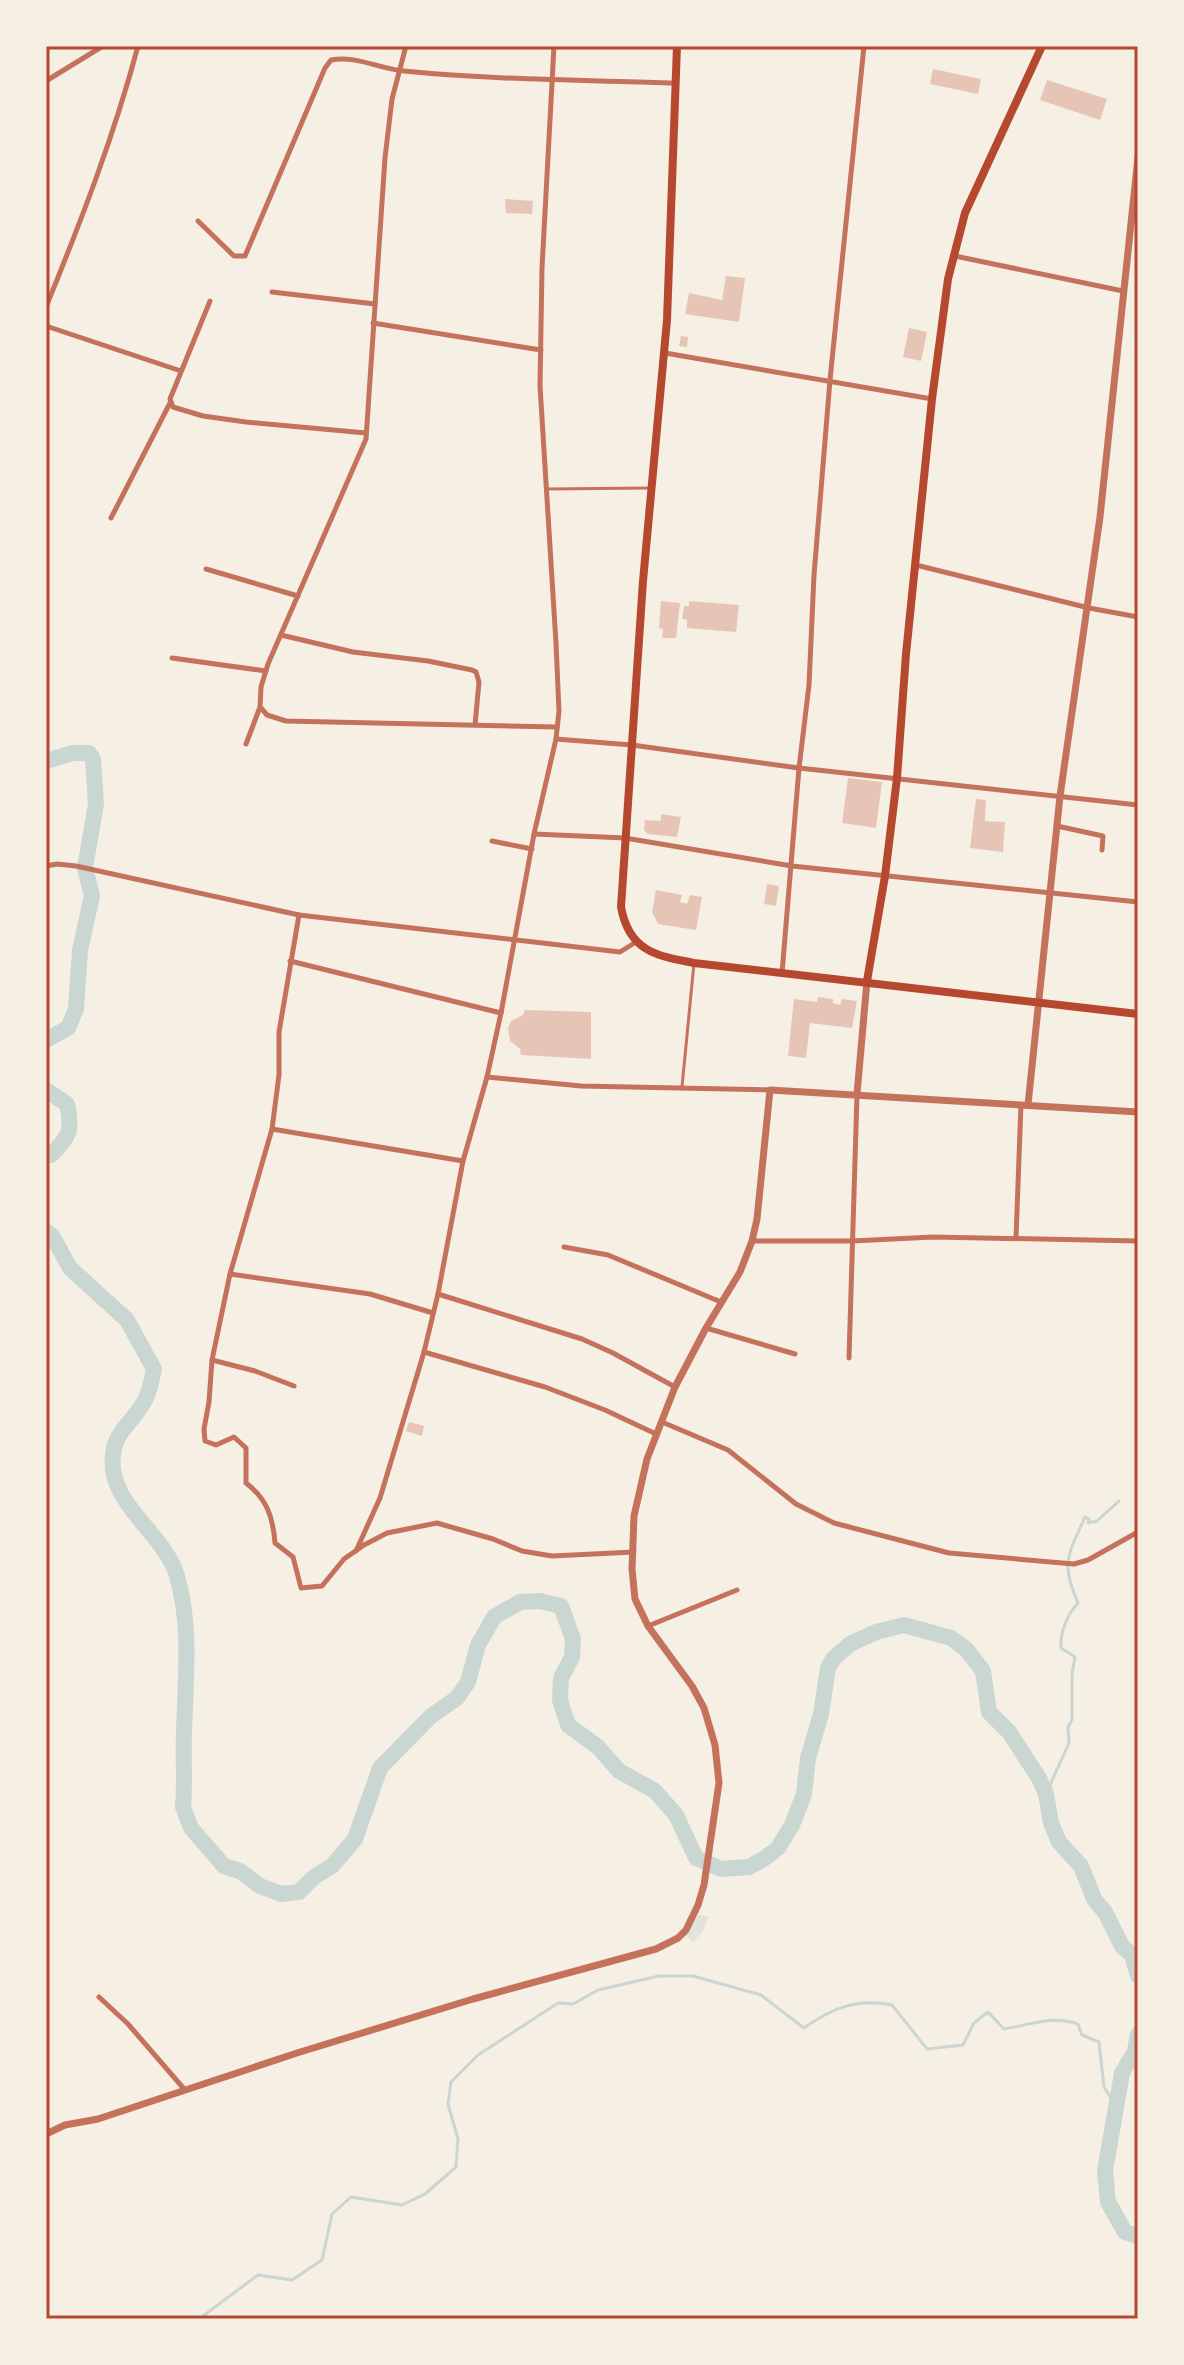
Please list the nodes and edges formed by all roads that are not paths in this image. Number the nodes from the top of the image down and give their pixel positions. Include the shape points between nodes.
1 (103, 46) edge
2 (138, 46) edge
3 (406, 46) edge
4 (554, 46) edge
5 (677, 46) edge
6 (864, 46) edge
7 (1042, 46) edge
8 (399, 71) junction
9 (553, 79) junction
10 (46, 81) edge
11 (676, 83) junction
12 (1138, 157) edge
13 (198, 221) dead end
14 (954, 255) junction
15 (1123, 291) junction
16 (272, 292) dead end
17 (210, 301) dead end
18 (375, 304) junction
19 (46, 307) edge
20 (373, 323) junction
21 (46, 326) edge
22 (541, 350) junction
23 (664, 353) junction
24 (181, 371) junction
25 (830, 380) junction
26 (932, 399) junction
27 (170, 403) junction
28 (366, 433) junction
29 (652, 488) junction
30 (546, 489) junction
31 (111, 518) dead end
32 (916, 565) junction
33 (206, 569) dead end
34 (298, 596) junction
35 (1089, 608) junction
36 (1138, 617) edge
37 (281, 635) junction
38 (172, 658) dead end
39 (266, 671) junction
40 (260, 707) junction
41 (475, 725) junction
42 (557, 727) junction
43 (556, 739) junction
44 (246, 744) dead end
45 (632, 745) junction
46 (799, 768) junction
47 (897, 778) junction
48 (1060, 796) junction
49 (1138, 805) edge
50 (1057, 826) junction
51 (534, 834) junction
52 (625, 838) junction
53 (492, 841) dead end
54 (532, 849) junction
55 (1102, 850) dead end
56 (46, 866) edge
57 (792, 866) junction
58 (885, 876) junction
59 (1052, 895) junction
60 (1138, 902) edge
61 (299, 915) junction
62 (515, 941) junction
63 (636, 942) junction
64 (290, 961) junction
65 (694, 963) junction
66 (782, 973) junction
67 (867, 981) junction
68 (1039, 1002) junction
69 (501, 1013) junction
70 (1138, 1014) edge
71 (487, 1077) junction
72 (682, 1087) junction
73 (770, 1090) junction
74 (857, 1094) junction
75 (1024, 1104) junction
76 (1138, 1112) edge
77 (272, 1129) junction
78 (463, 1161) junction
79 (1016, 1238) junction
80 (752, 1241) junction
81 (852, 1241) junction
82 (1138, 1241) edge
83 (564, 1247) dead end
84 (230, 1274) junction
85 (438, 1294) junction
86 (721, 1302) junction
87 (433, 1313) junction
88 (706, 1328) junction
89 (424, 1352) junction
90 (795, 1354) dead end
91 (849, 1358) dead end
92 (212, 1360) junction
93 (294, 1386) dead end
94 (675, 1387) junction
95 (662, 1422) junction
96 (656, 1434) junction
97 (1138, 1532) edge
98 (356, 1551) junction
99 (634, 1552) junction
100 (737, 1590) dead end
101 (648, 1626) junction
102 (99, 1997) dead end
103 (185, 2091) junction
104 (46, 2134) edge

1 - 10 street
2 - 19 street via 100,171
3 - 8 street
4 - 9 street
5 - 11 main road
6 - 25 street
7 - 14 main road via 968,205
8 - 9 street
8 - 13 street via 331,60 245,256 234,256
8 - 18 street via 385,158
9 - 11 street
9 - 22 street
11 - 23 main road
12 - 15 street
14 - 15 street
14 - 26 main road
15 - 35 street
16 - 18 street
17 - 24 street
18 - 20 street
20 - 22 street
20 - 28 street
21 - 24 street
22 - 30 street
23 - 25 street
23 - 29 main road
24 - 27 street
25 - 26 street
25 - 46 street
26 - 32 main road
27 - 28 street via 203,416
27 - 31 street
28 - 34 street
29 - 30 lane
29 - 45 main road
30 - 42 street
32 - 35 street
32 - 47 main road
33 - 34 street
34 - 37 street
35 - 36 street
35 - 48 street
37 - 39 street
37 - 41 street via 472,670 479,682
38 - 39 street
39 - 40 street
40 - 41 street via 286,721
40 - 44 street
41 - 42 street
42 - 43 street
43 - 45 street
43 - 51 street
45 - 46 street
45 - 52 main road
46 - 47 street
46 - 57 street
47 - 48 street
47 - 58 main road
48 - 49 street
48 - 50 street
50 - 55 street via 1103,836
50 - 59 street
51 - 52 street
51 - 54 street
52 - 57 street
52 - 63 main road via 621,907
53 - 54 street
54 - 62 street
56 - 61 street via 76,866
57 - 58 street
57 - 66 street
58 - 59 street
58 - 67 main road
59 - 60 street
59 - 68 street
61 - 62 street
61 - 64 street
62 - 63 street via 620,952
62 - 69 street
63 - 65 main road via 648,952
64 - 69 street
64 - 77 street
65 - 66 main road
65 - 72 lane
66 - 67 main road
67 - 68 main road
67 - 74 street
68 - 70 main road
68 - 75 street
69 - 71 street
71 - 72 street via 581,1086
71 - 78 street
72 - 73 street
73 - 74 street
73 - 80 street
74 - 75 street
74 - 81 street
75 - 76 street
75 - 79 street
77 - 78 street
77 - 84 street
78 - 85 street
79 - 81 street
79 - 82 street
80 - 81 street
80 - 86 street
81 - 91 street
83 - 86 street via 608,1255
84 - 87 street via 370,1294
84 - 92 street
85 - 87 street
85 - 94 street via 582,1339
86 - 88 street
87 - 89 street
88 - 90 street
88 - 94 street
89 - 96 street via 545,1387
89 - 98 street via 380,1498
92 - 93 street
92 - 98 street via 205,1441 216,1445 234,1437 246,1448 246,1483 259,1493 273,1519 275,1543 293,1557 301,1588 322,1586
94 - 95 street
95 - 96 street
95 - 97 street via 728,1450 796,1504 834,1523 949,1553 1074,1564
96 - 99 street via 639,1486
98 - 99 street via 387,1533 437,1523 552,1556
99 - 101 street via 635,1599
100 - 101 street
101 - 103 street via 704,1708 719,1783 704,1885 686,1930 666,1946 473,1999
102 - 103 street
103 - 104 street

